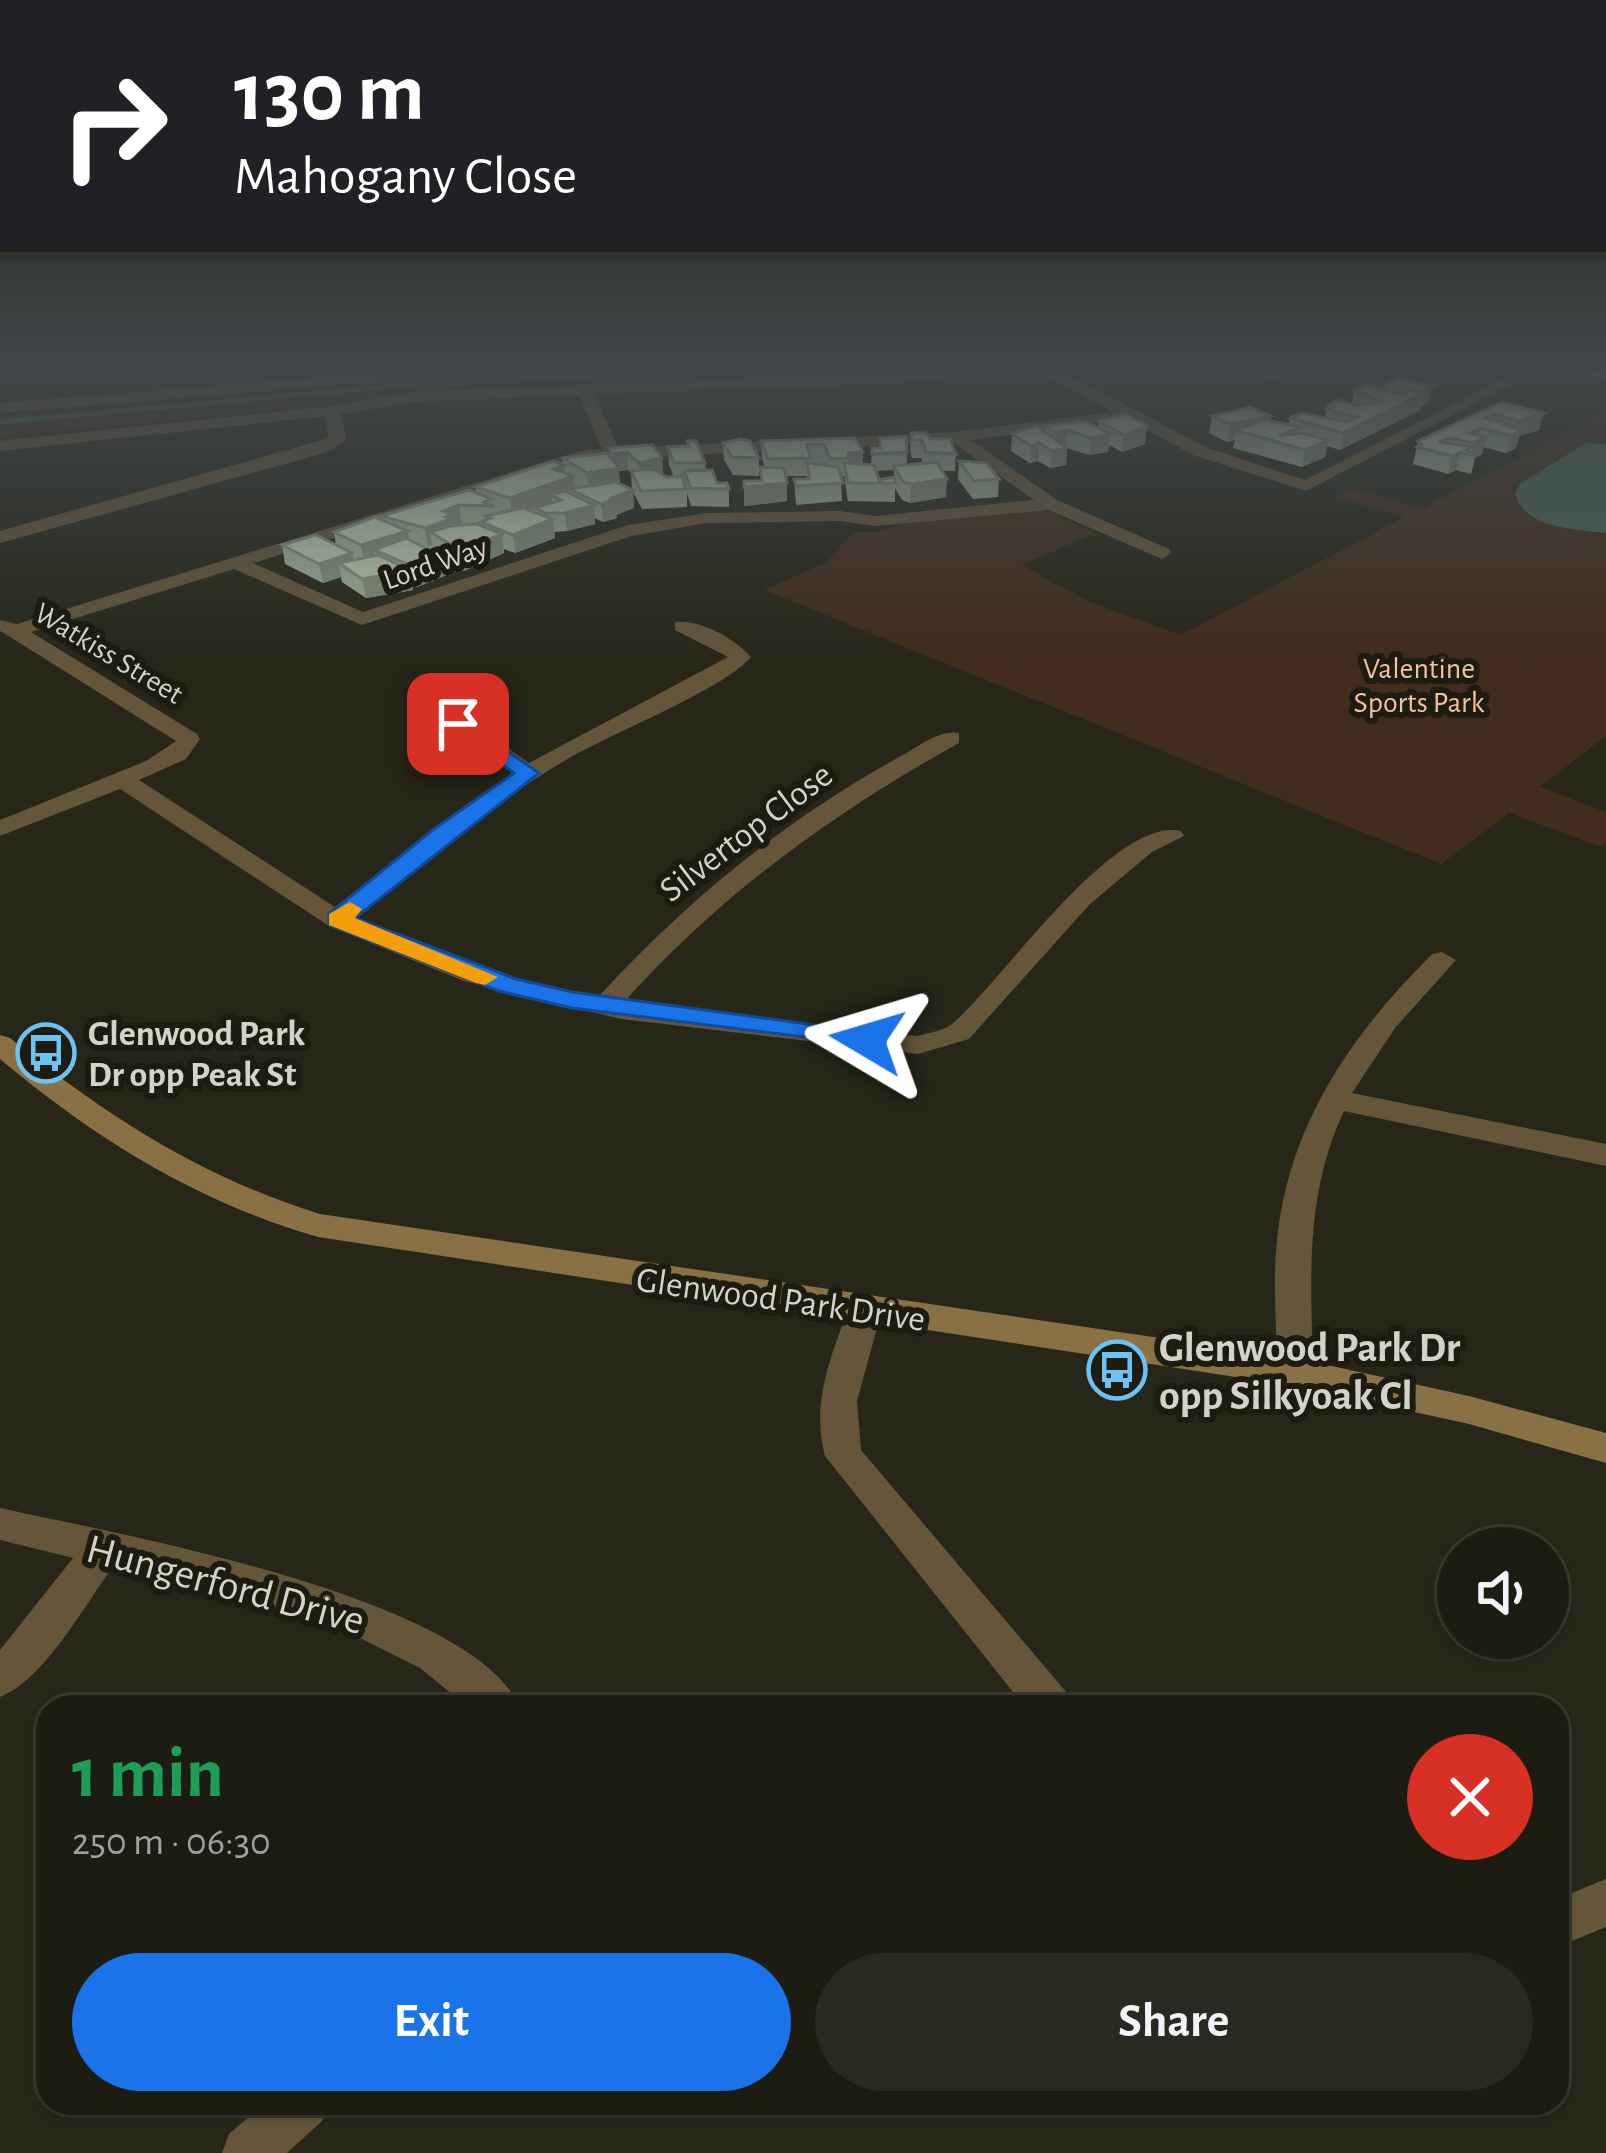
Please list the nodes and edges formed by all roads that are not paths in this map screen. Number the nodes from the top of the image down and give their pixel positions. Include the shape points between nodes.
1 (263, 464) edge
2 (546, 464) edge
3 (994, 464) edge
4 (1240, 464) edge
5 (1348, 464) edge
6 (1051, 505) junction
7 (0, 538) edge
8 (1162, 554) dead end
9 (234, 562) junction
10 (7, 626) edge
11 (682, 626) dead end
12 (458, 724) dead end
13 (951, 738) dead end
14 (528, 773) junction
15 (123, 780) junction
16 (0, 829) edge
17 (1172, 836) dead end
18 (338, 920) junction
19 (1442, 960) dead end
20 (604, 1007) junction
21 (0, 1044) edge
22 (1332, 1099) junction
23 (1606, 1155) edge
24 (865, 1310) junction
25 (1295, 1372) junction
26 (1606, 1448) edge
27 (0, 1523) edge
28 (104, 1548) junction
29 (0, 1678) edge
30 (487, 1695) edge
31 (1042, 1695) edge
32 (1606, 1903) edge
33 (1569, 1918) edge
34 (291, 2115) edge
35 (248, 2153) edge

1 - 7 street
2 - 9 street
3 - 6 street
4 - 5 street via 1306,486
6 - 8 street
6 - 9 street, Lord Way via 876,521 707,518 628,530 362,619
9 - 10 street
10 - 15 street, Watkiss Street via 189,739 178,754
11 - 14 street via 740,657
12 - 14 street
13 - 20 street, Silvertop Close via 748,865 659,943
14 - 18 street
15 - 16 street, Watkiss Street
15 - 18 street
17 - 20 street via 1143,847 1081,898 959,1033 918,1045
18 - 20 street via 508,985
19 - 22 street via 1367,1040
21 - 24 street, Glenwood Park Drive via 152,1160 278,1214 452,1249
22 - 23 street
22 - 25 street via 1307,1166 1293,1247
24 - 25 street, Glenwood Park Drive
24 - 31 street via 839,1401 844,1456
25 - 26 street, Glenwood Park Drive
27 - 28 street, Hungerford Drive
28 - 29 street
28 - 30 street, Hungerford Drive via 320,1602 407,1634
32 - 33 street
34 - 35 street

